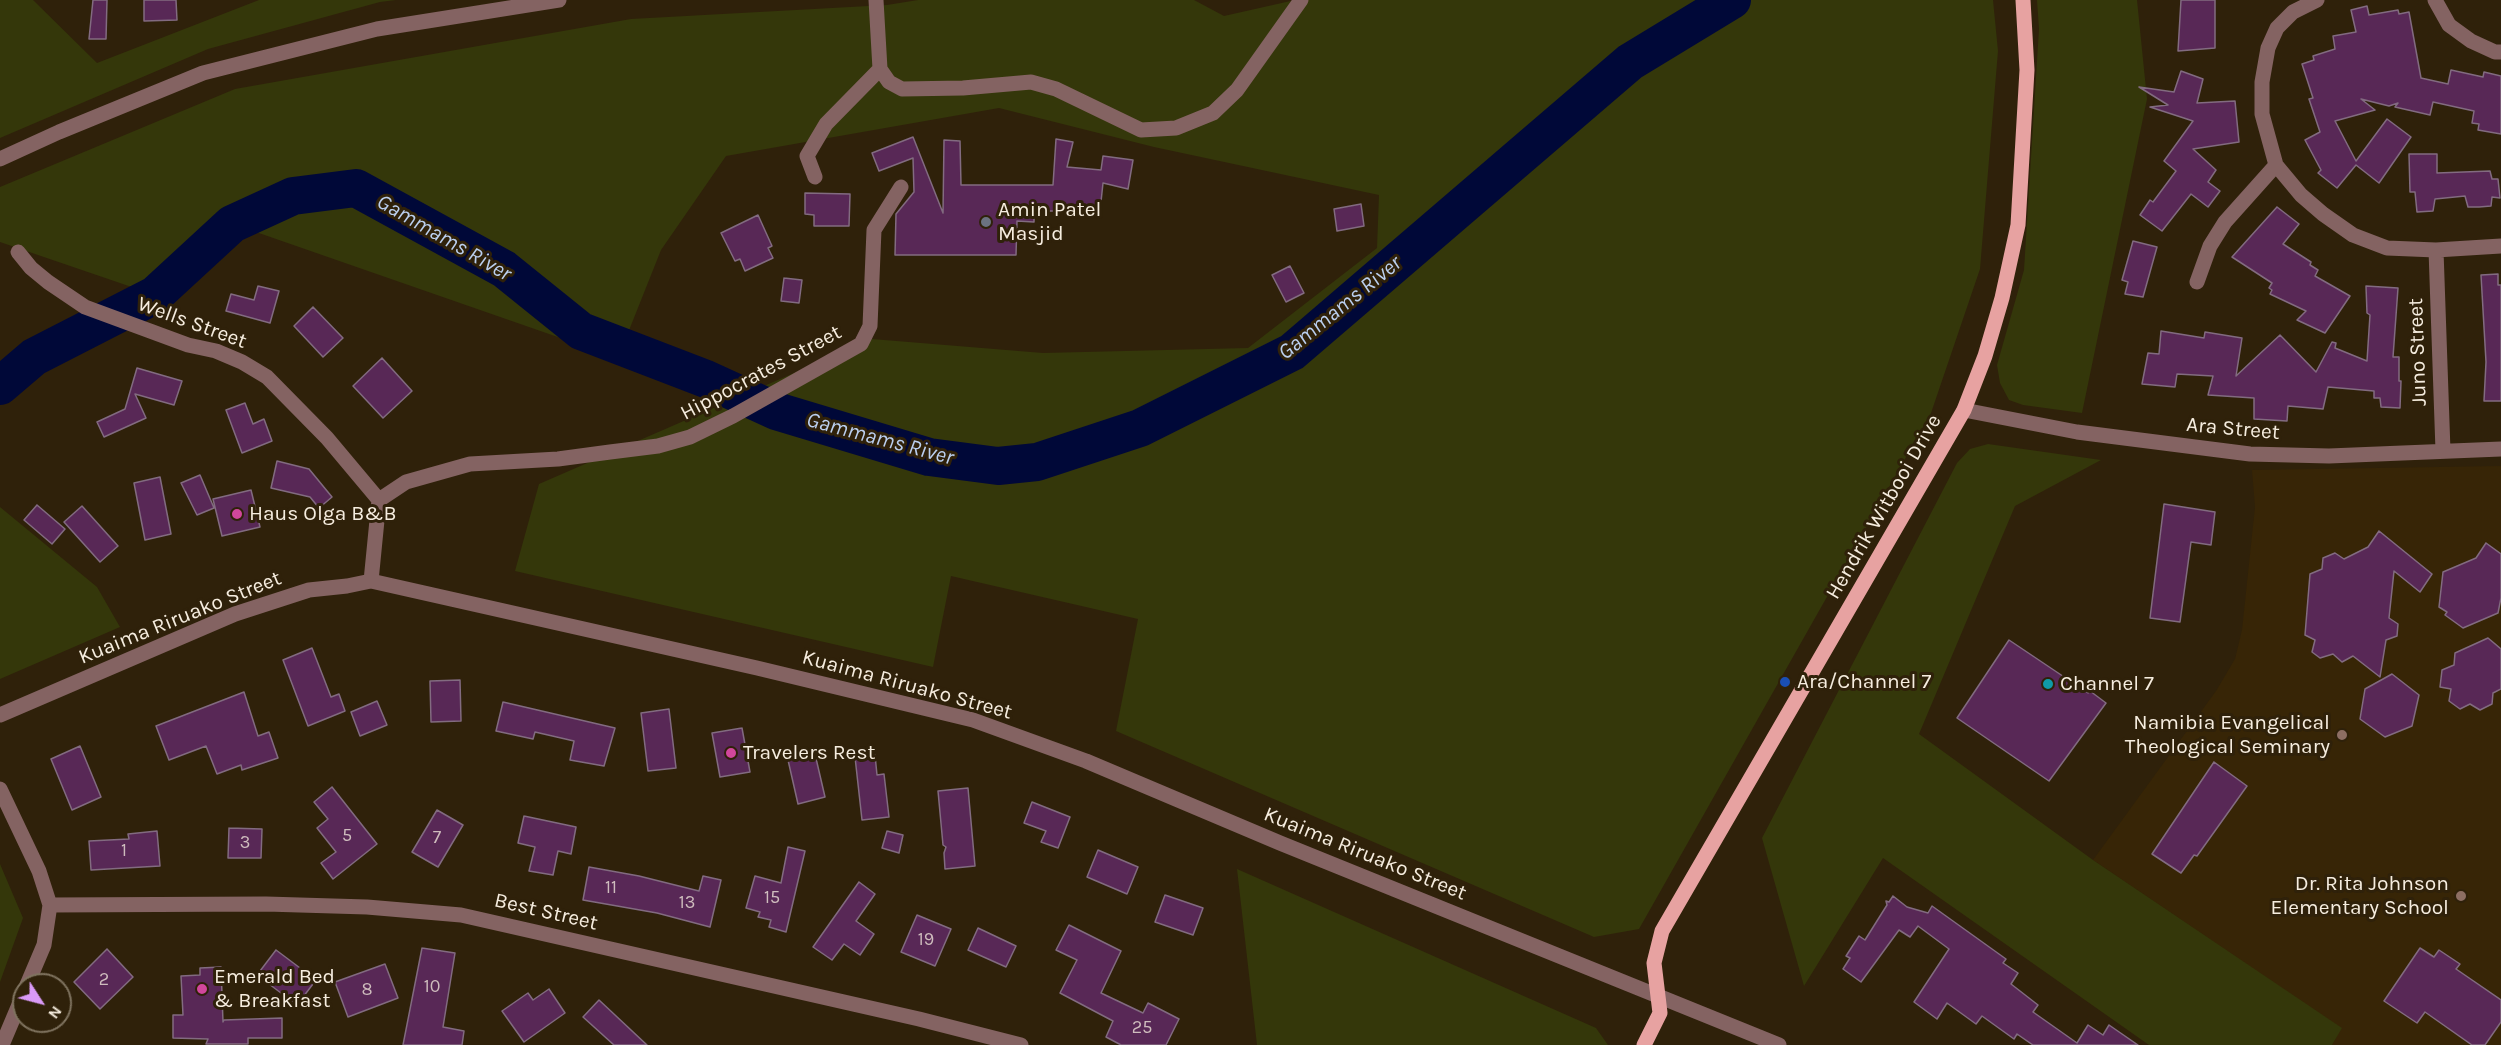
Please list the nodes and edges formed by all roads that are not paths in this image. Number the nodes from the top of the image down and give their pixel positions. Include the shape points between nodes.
1 (560, 0) edge
2 (876, 0) edge
3 (1301, 0) edge
4 (2023, 0) edge
5 (2317, 0) edge
6 (2434, 0) edge
7 (2501, 52) edge
8 (879, 69) junction
9 (0, 159) edge
10 (2276, 165) junction
11 (815, 177) dead end
12 (901, 186) dead end
13 (2501, 246) edge
14 (2436, 250) junction
15 (18, 252) dead end
16 (2197, 282) dead end
17 (1964, 410) junction
18 (2501, 449) edge
19 (2443, 452) junction
20 (379, 500) junction
21 (372, 580) junction
22 (0, 715) edge
23 (0, 789) edge
24 (50, 906) junction
25 (32, 973) edge
26 (1659, 995) junction
27 (12, 1021) edge
28 (2, 1045) edge
29 (1022, 1045) edge
30 (1644, 1045) edge
31 (1779, 1045) edge

1 - 9 street via 377,29 203,73
2 - 8 street
3 - 8 street via 1237,90 1213,113 1176,128 1141,130 1056,89 1031,82 902,89 889,82
4 - 17 main road, Hendrik Witbooi Drive via 2027,70 2018,225 2002,298
5 - 10 street via 2293,12 2277,28 2268,48 2262,114
6 - 7 street via 2449,25 2471,41
8 - 11 street via 826,124 807,156
10 - 14 street via 2301,195 2353,235 2387,248
10 - 16 street via 2225,222 2210,246
12 - 20 street, Hippocrates Street via 874,230 870,326 861,344 708,430 658,446 558,459 470,464 406,482
13 - 14 street
14 - 19 street, Juno Street
15 - 20 street, Wells Street via 48,282 85,307 188,345 216,351 267,377 327,438
17 - 19 street, Ara Street via 2077,432 2250,454
17 - 26 main road, Hendrik Witbooi Drive via 1662,931 1654,963
18 - 19 street, Ara Street
20 - 21 street
21 - 22 street, Kuaima Riruako Street via 309,590 235,614
21 - 26 street, Kuaima Riruako Street via 973,720 1086,761
23 - 24 street via 39,871
24 - 25 street via 44,945
24 - 29 street, Best Street via 266,904 460,915
26 - 30 main road, Hendrik Witbooi Drive via 1660,1013
26 - 31 street, Kuaima Riruako Street
27 - 28 street

